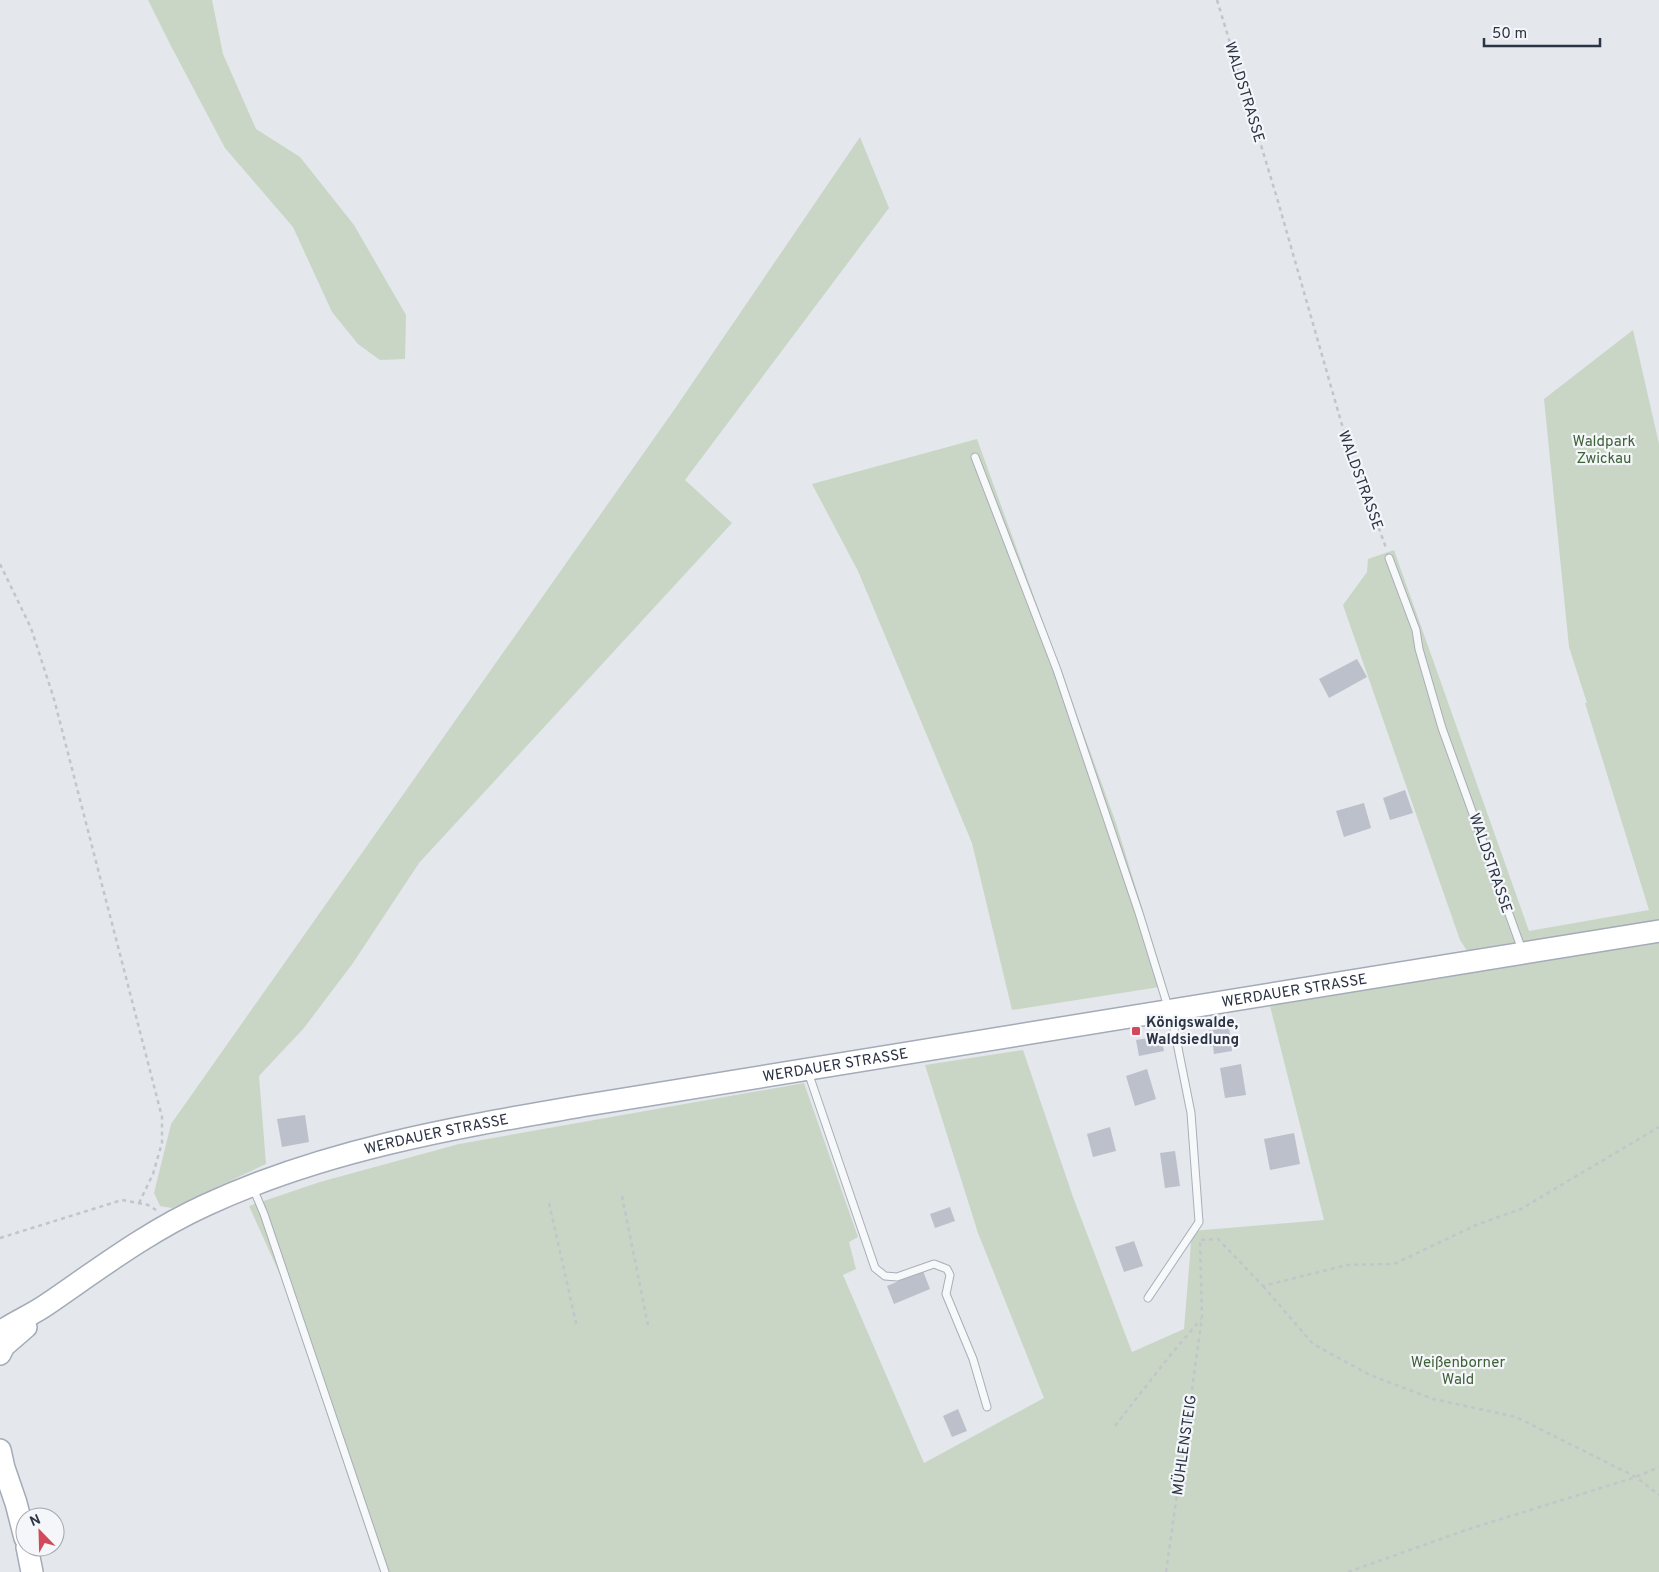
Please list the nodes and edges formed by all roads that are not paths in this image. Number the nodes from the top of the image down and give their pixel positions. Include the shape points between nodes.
1 (975, 457) dead end
2 (1390, 558) road end
3 (1659, 931) edge
4 (1523, 954) junction
5 (1170, 1010) junction
6 (807, 1069) junction
7 (252, 1186) junction
8 (1148, 1298) dead end
9 (46, 1305) junction
10 (0, 1332) edge
11 (0, 1354) edge
12 (987, 1407) dead end
13 (1, 1460) edge
14 (17, 1507) edge
15 (29, 1557) edge
16 (32, 1572) edge
17 (385, 1572) edge

1 - 5 lane via 1057,670
2 - 4 lane, WALDSTRASSE via 1416,630 1442,728
3 - 4 main road, WERDAUER STRASSE
4 - 5 main road, WERDAUER STRASSE
5 - 6 main road, WERDAUER STRASSE
5 - 8 lane via 1190,1114 1199,1222
6 - 7 main road, WERDAUER STRASSE via 449,1129 339,1155
6 - 12 lane via 875,1268 885,1276 897,1277 934,1264 947,1269 950,1275 946,1294 973,1359
7 - 9 main road, WERDAUER STRASSE via 169,1224
7 - 17 lane via 271,1233
9 - 10 main road, WERDAUER STRASSE
9 - 11 main road, WERDAUER STRASSE via 4,1346
13 - 14 main road
15 - 16 main road

